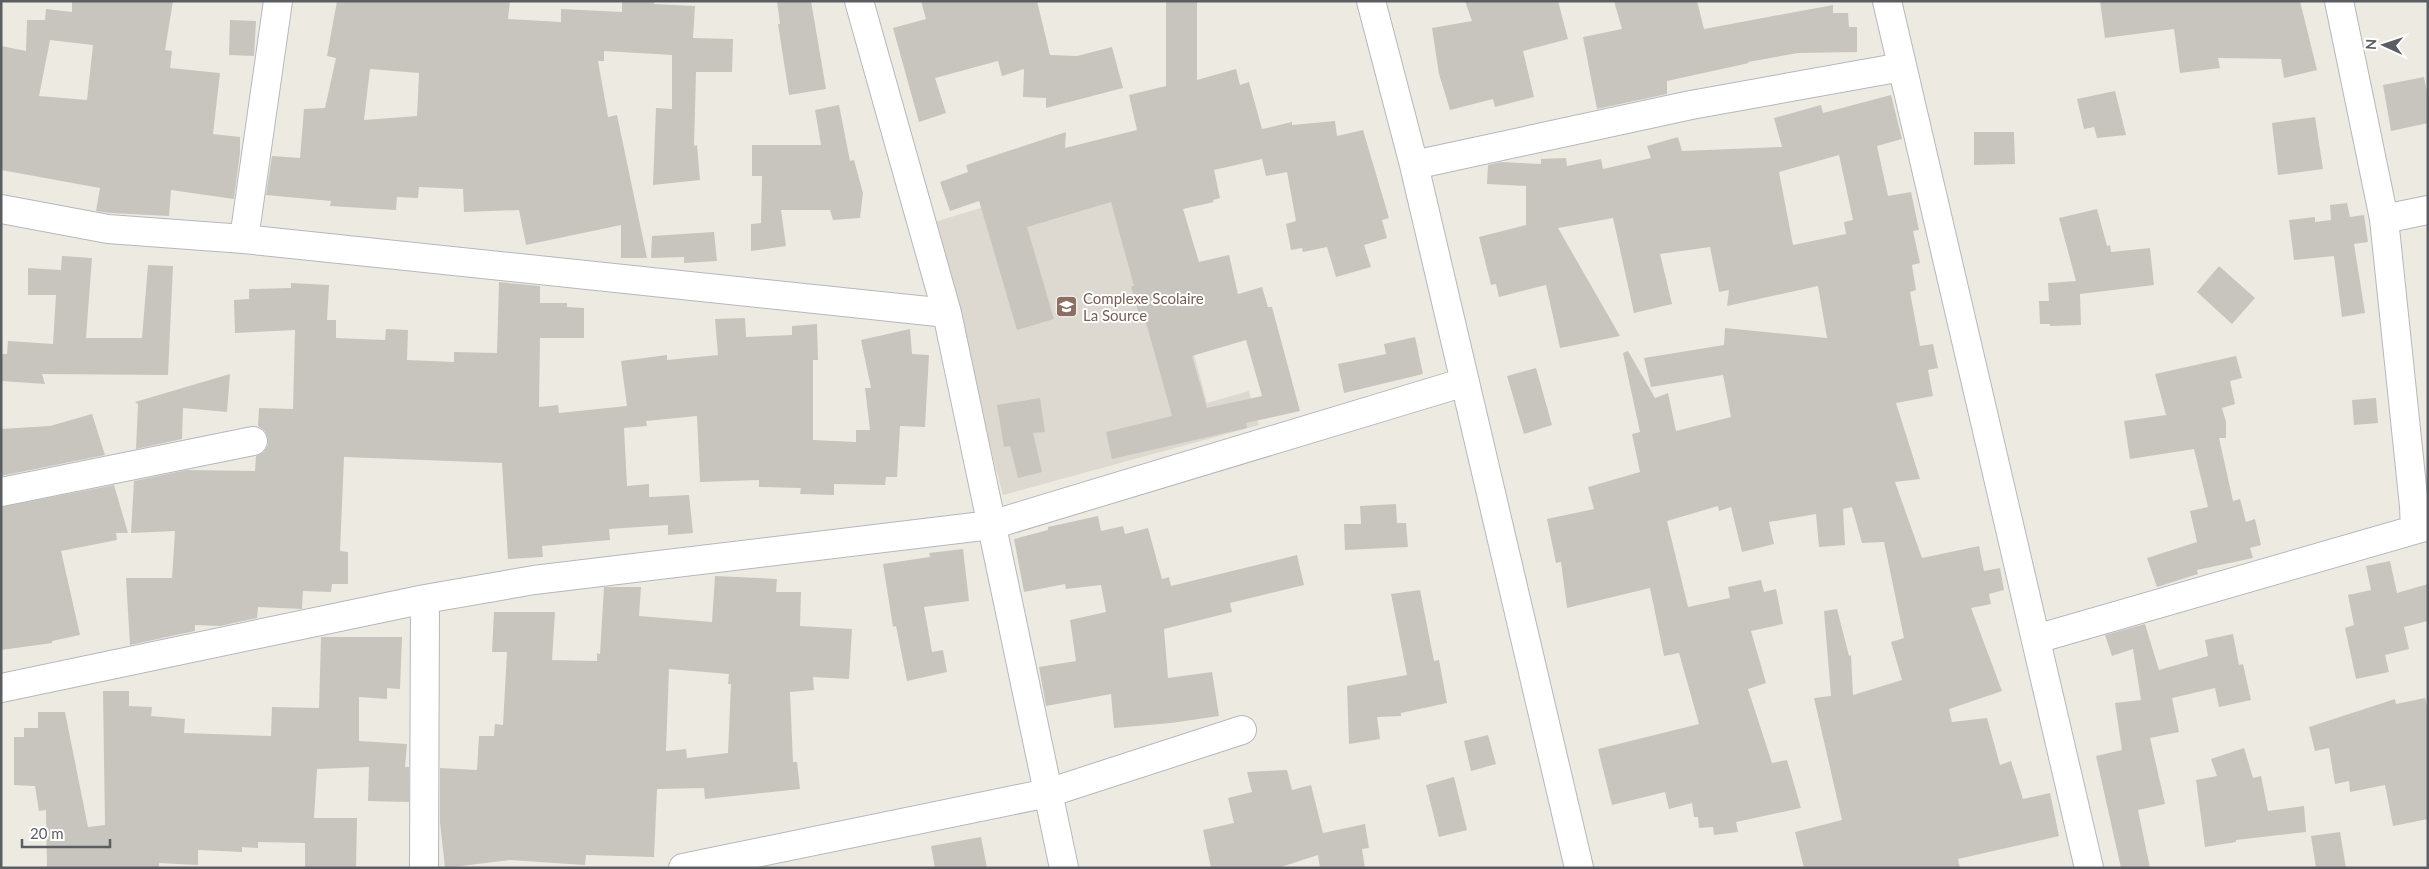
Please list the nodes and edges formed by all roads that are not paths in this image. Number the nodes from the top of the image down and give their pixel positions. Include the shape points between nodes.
1 (278, 1) edge
2 (859, 1) edge
3 (1371, 1) edge
4 (1887, 1) edge
5 (2340, 1) edge
6 (1902, 67) junction
7 (1414, 165) junction
8 (1, 209) edge
9 (2428, 210) edge
10 (2384, 219) junction
11 (244, 239) junction
12 (947, 313) junction
13 (1465, 382) junction
14 (253, 441) dead end
15 (1, 492) edge
16 (991, 525) junction
17 (2421, 528) edge
18 (425, 600) junction
19 (2036, 640) junction
20 (1, 688) edge
21 (1242, 730) dead end
22 (1048, 793) junction
23 (424, 868) edge
24 (683, 868) edge
25 (1064, 868) edge
26 (1579, 868) edge
27 (2090, 868) edge

1 - 11 street
2 - 12 street
3 - 7 street
4 - 6 street
5 - 10 street
6 - 7 street via 1691,105
6 - 19 street
7 - 13 street
8 - 11 street via 108,229
9 - 10 street
10 - 17 street via 2414,506
11 - 12 street
12 - 16 street
13 - 16 street
13 - 26 street
14 - 15 street
16 - 18 street via 534,580
16 - 22 street
17 - 19 street
18 - 20 street
18 - 23 street
19 - 27 street
21 - 22 street
22 - 24 street
22 - 25 street

